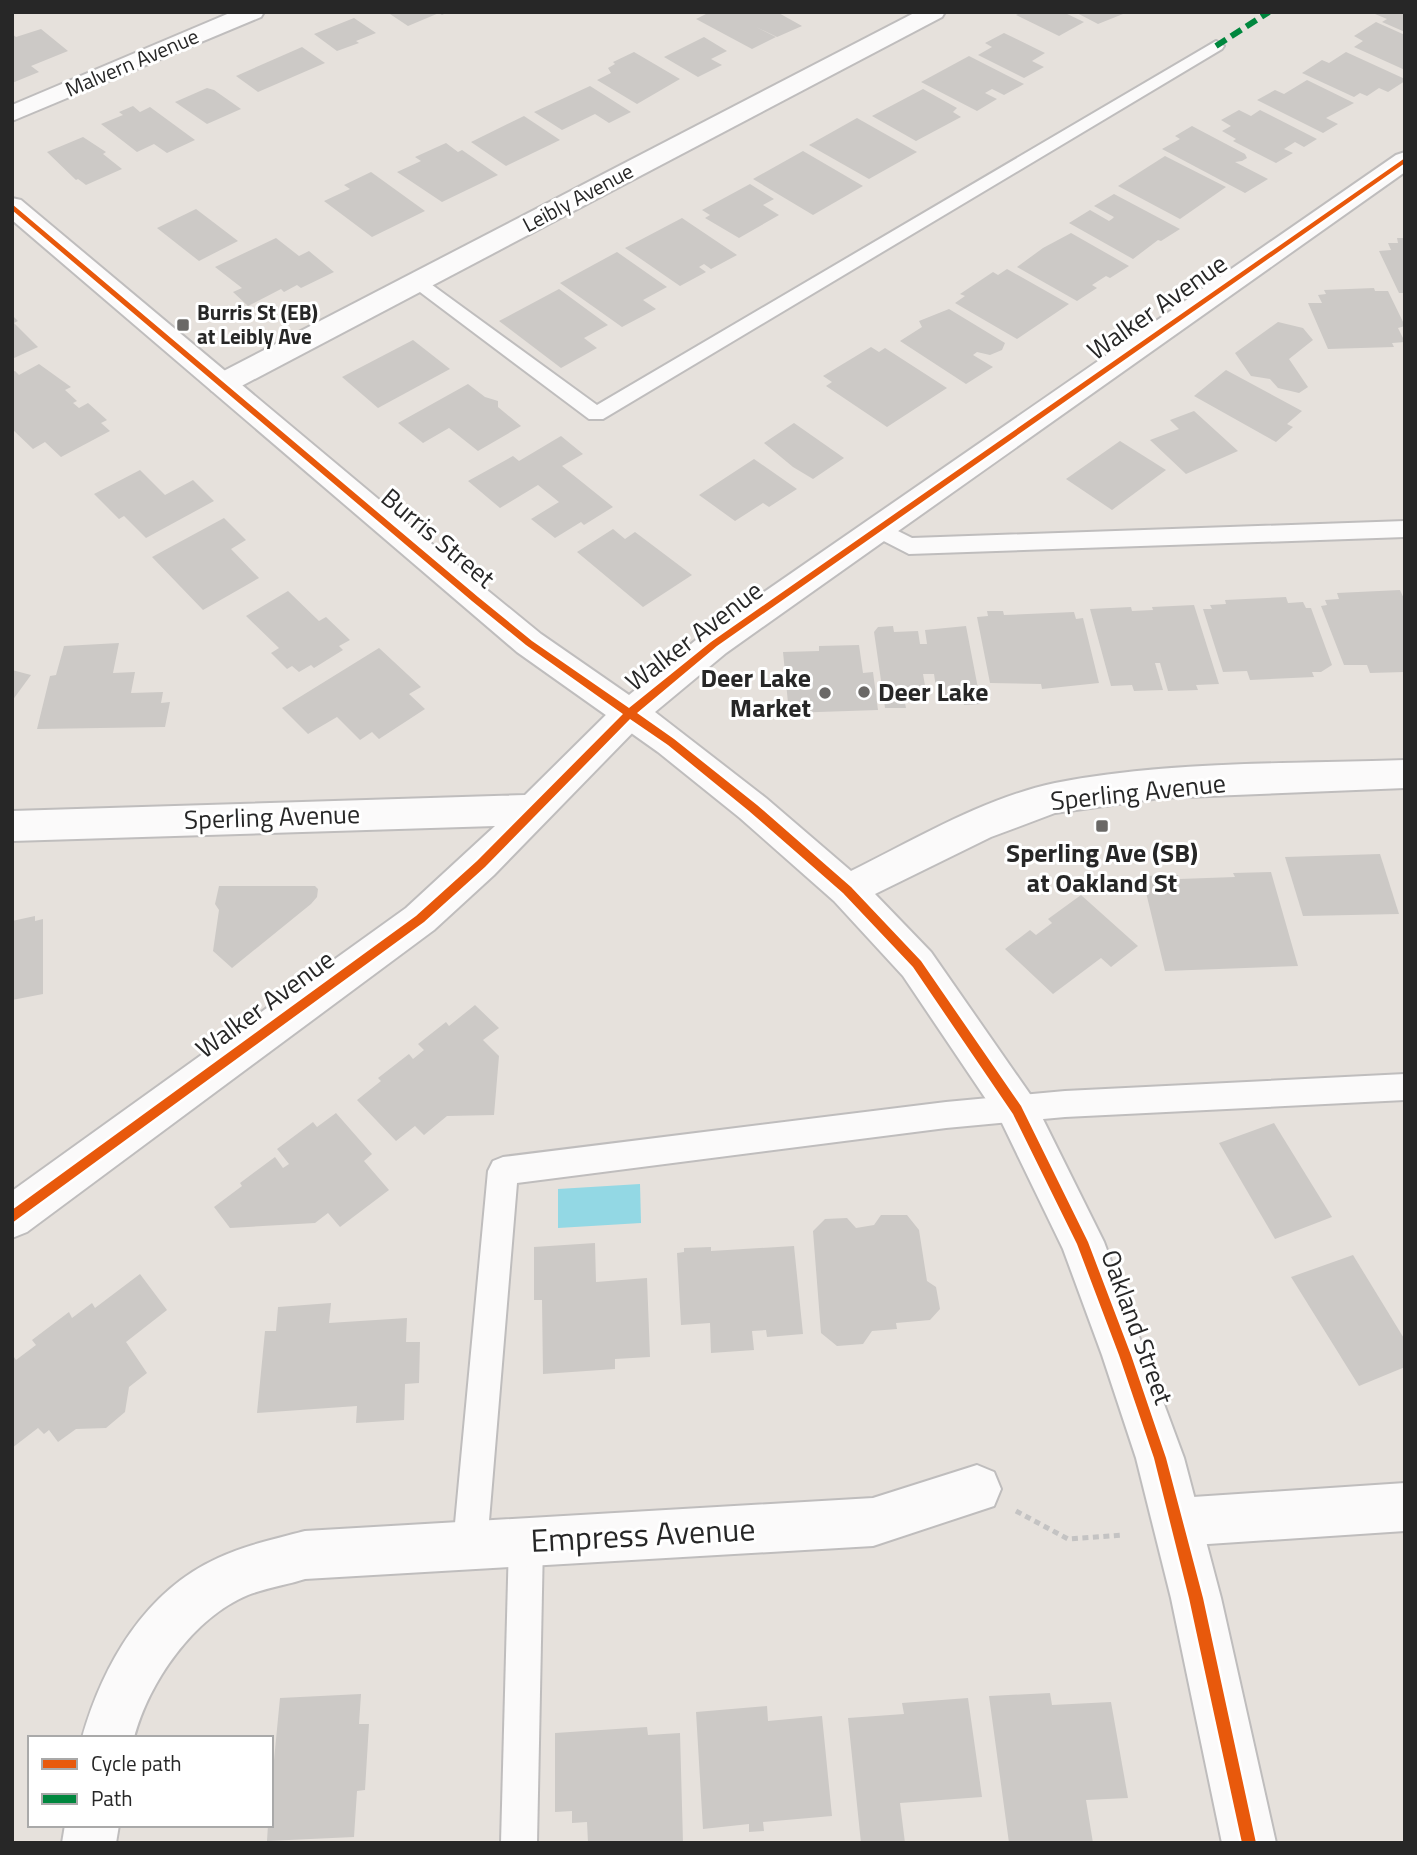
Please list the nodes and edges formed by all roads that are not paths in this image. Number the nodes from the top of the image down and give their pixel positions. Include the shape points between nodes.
1 (253, 12) edge
2 (934, 12) edge
3 (1216, 46) dead end
4 (12, 114) edge
5 (1405, 160) edge
6 (12, 206) edge
7 (417, 283) junction
8 (222, 384) junction
9 (880, 530) junction
10 (1405, 530) edge
11 (630, 713) junction
12 (1405, 774) edge
13 (532, 810) junction
14 (12, 826) edge
15 (847, 890) junction
16 (1405, 1087) edge
17 (1017, 1110) junction
18 (12, 1217) edge
19 (977, 1489) road end
20 (1405, 1507) edge
21 (1178, 1522) junction
22 (526, 1542) junction
23 (470, 1545) junction
24 (109, 1736) edge
25 (519, 1843) edge
26 (1249, 1843) edge

1 - 4 street, Malvern Avenue
2 - 7 street, Leibly Avenue
3 - 7 lane via 596,414
5 - 9 street, Walker Avenue
6 - 8 street, Burris Street
7 - 8 street, Leibly Avenue
8 - 11 street, Burris Street via 529,643
9 - 10 lane via 909,547
9 - 11 street, Walker Avenue via 714,644
11 - 13 street, Walker Avenue
11 - 15 street, Burris Street via 753,808
12 - 15 street, Sperling Avenue via 1160,784 1055,798 965,831
13 - 14 street, Sperling Avenue
13 - 18 street, Walker Avenue via 420,919
15 - 17 street, Oakland Street via 917,964
16 - 17 lane
17 - 21 street, Oakland Street via 1087,1254 1160,1458
17 - 23 lane via 503,1171
19 - 22 street, Empress Avenue via 873,1521
20 - 21 street
21 - 26 street, Oakland Street
22 - 23 street, Empress Avenue
22 - 25 lane
23 - 24 street, Empress Avenue via 305,1555 229,1578 176,1616 136,1665

